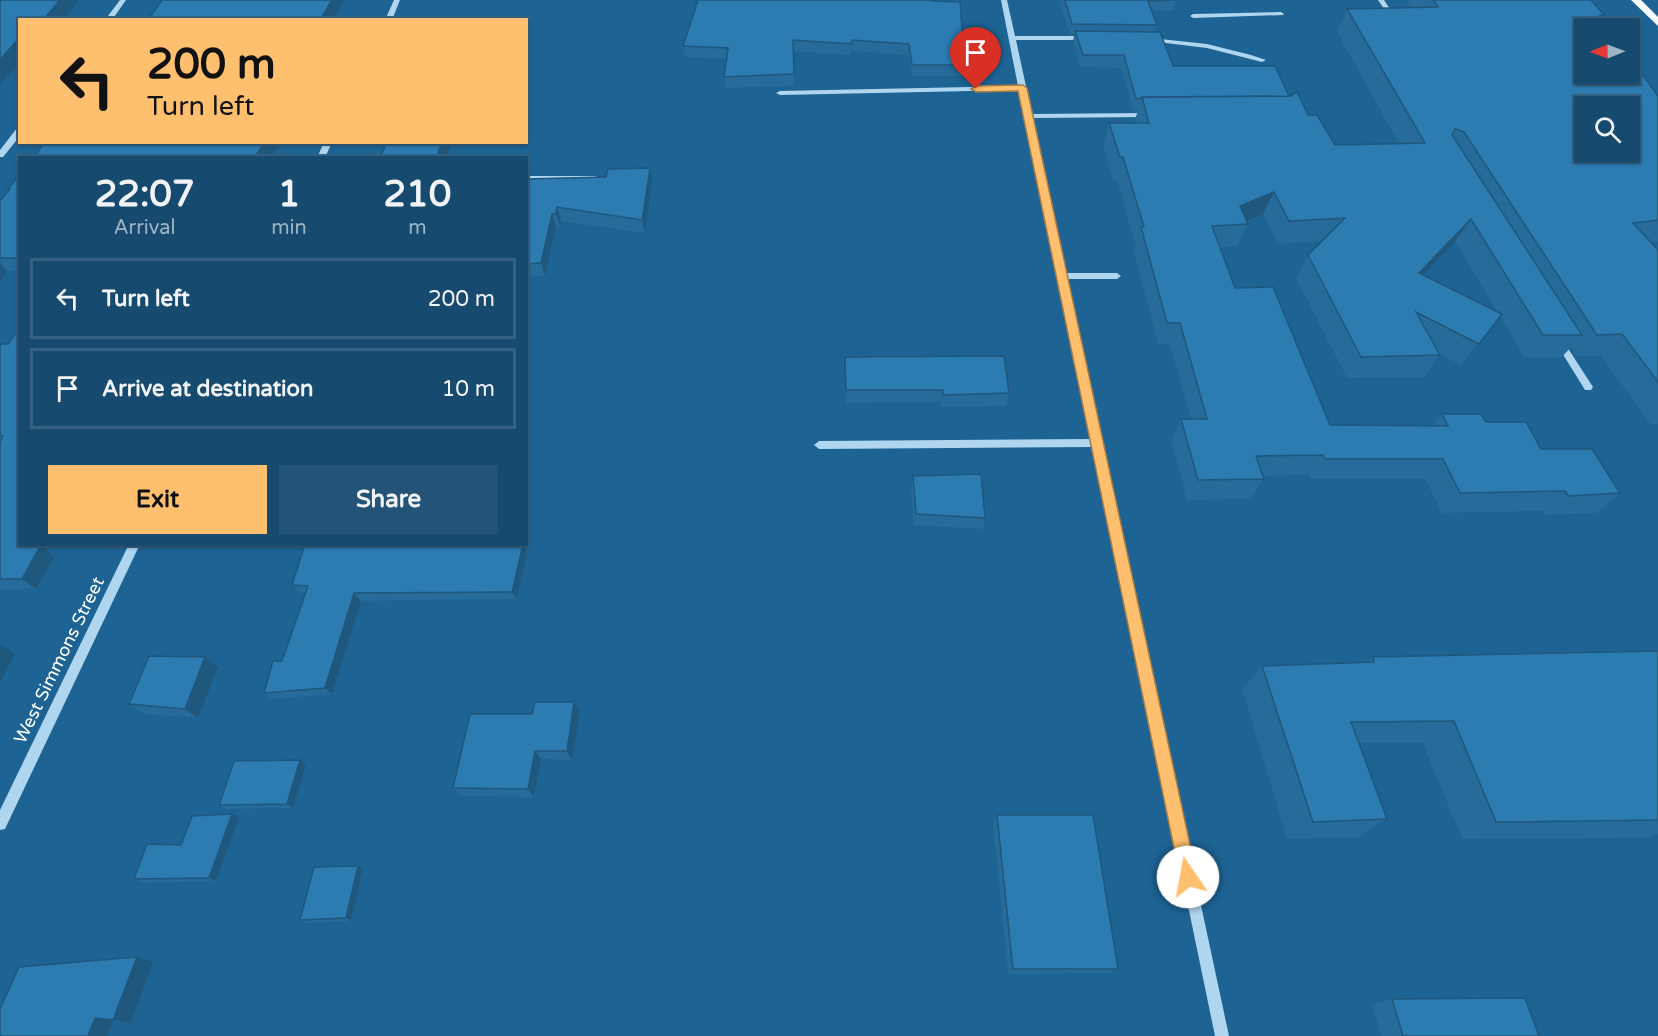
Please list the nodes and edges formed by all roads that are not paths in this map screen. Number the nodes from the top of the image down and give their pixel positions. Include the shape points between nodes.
1 (123, 0) edge
2 (397, 0) edge
3 (1004, 0) edge
4 (1381, 0) edge
5 (1636, 0) edge
6 (1389, 12) edge
7 (1281, 14) dead end
8 (1193, 15) dead end
9 (110, 18) edge
10 (389, 18) edge
11 (1658, 23) edge
12 (1012, 38) junction
13 (1095, 39) edge
14 (1140, 39) edge
15 (1262, 60) dead end
16 (1023, 88) junction
17 (780, 93) dead end
18 (1161, 115) edge
19 (1029, 116) junction
20 (18, 132) edge
21 (0, 155) edge
22 (528, 178) edge
23 (595, 178) edge
24 (1062, 276) junction
25 (1116, 276) dead end
26 (1556, 337) edge
27 (1588, 387) dead end
28 (1097, 443) junction
29 (819, 445) dead end
30 (134, 546) edge
31 (0, 824) edge
32 (1222, 1036) edge

1 - 9 street
2 - 10 street
3 - 12 street
4 - 6 street
5 - 11 main road
7 - 8 street
12 - 13 street
12 - 16 street
14 - 15 street via 1183,40
16 - 17 street
16 - 19 street
18 - 19 street
19 - 24 street
20 - 21 street
22 - 23 street
24 - 25 street
24 - 28 street
26 - 27 street
28 - 29 street
28 - 32 street
30 - 31 street, West Simmons Street

